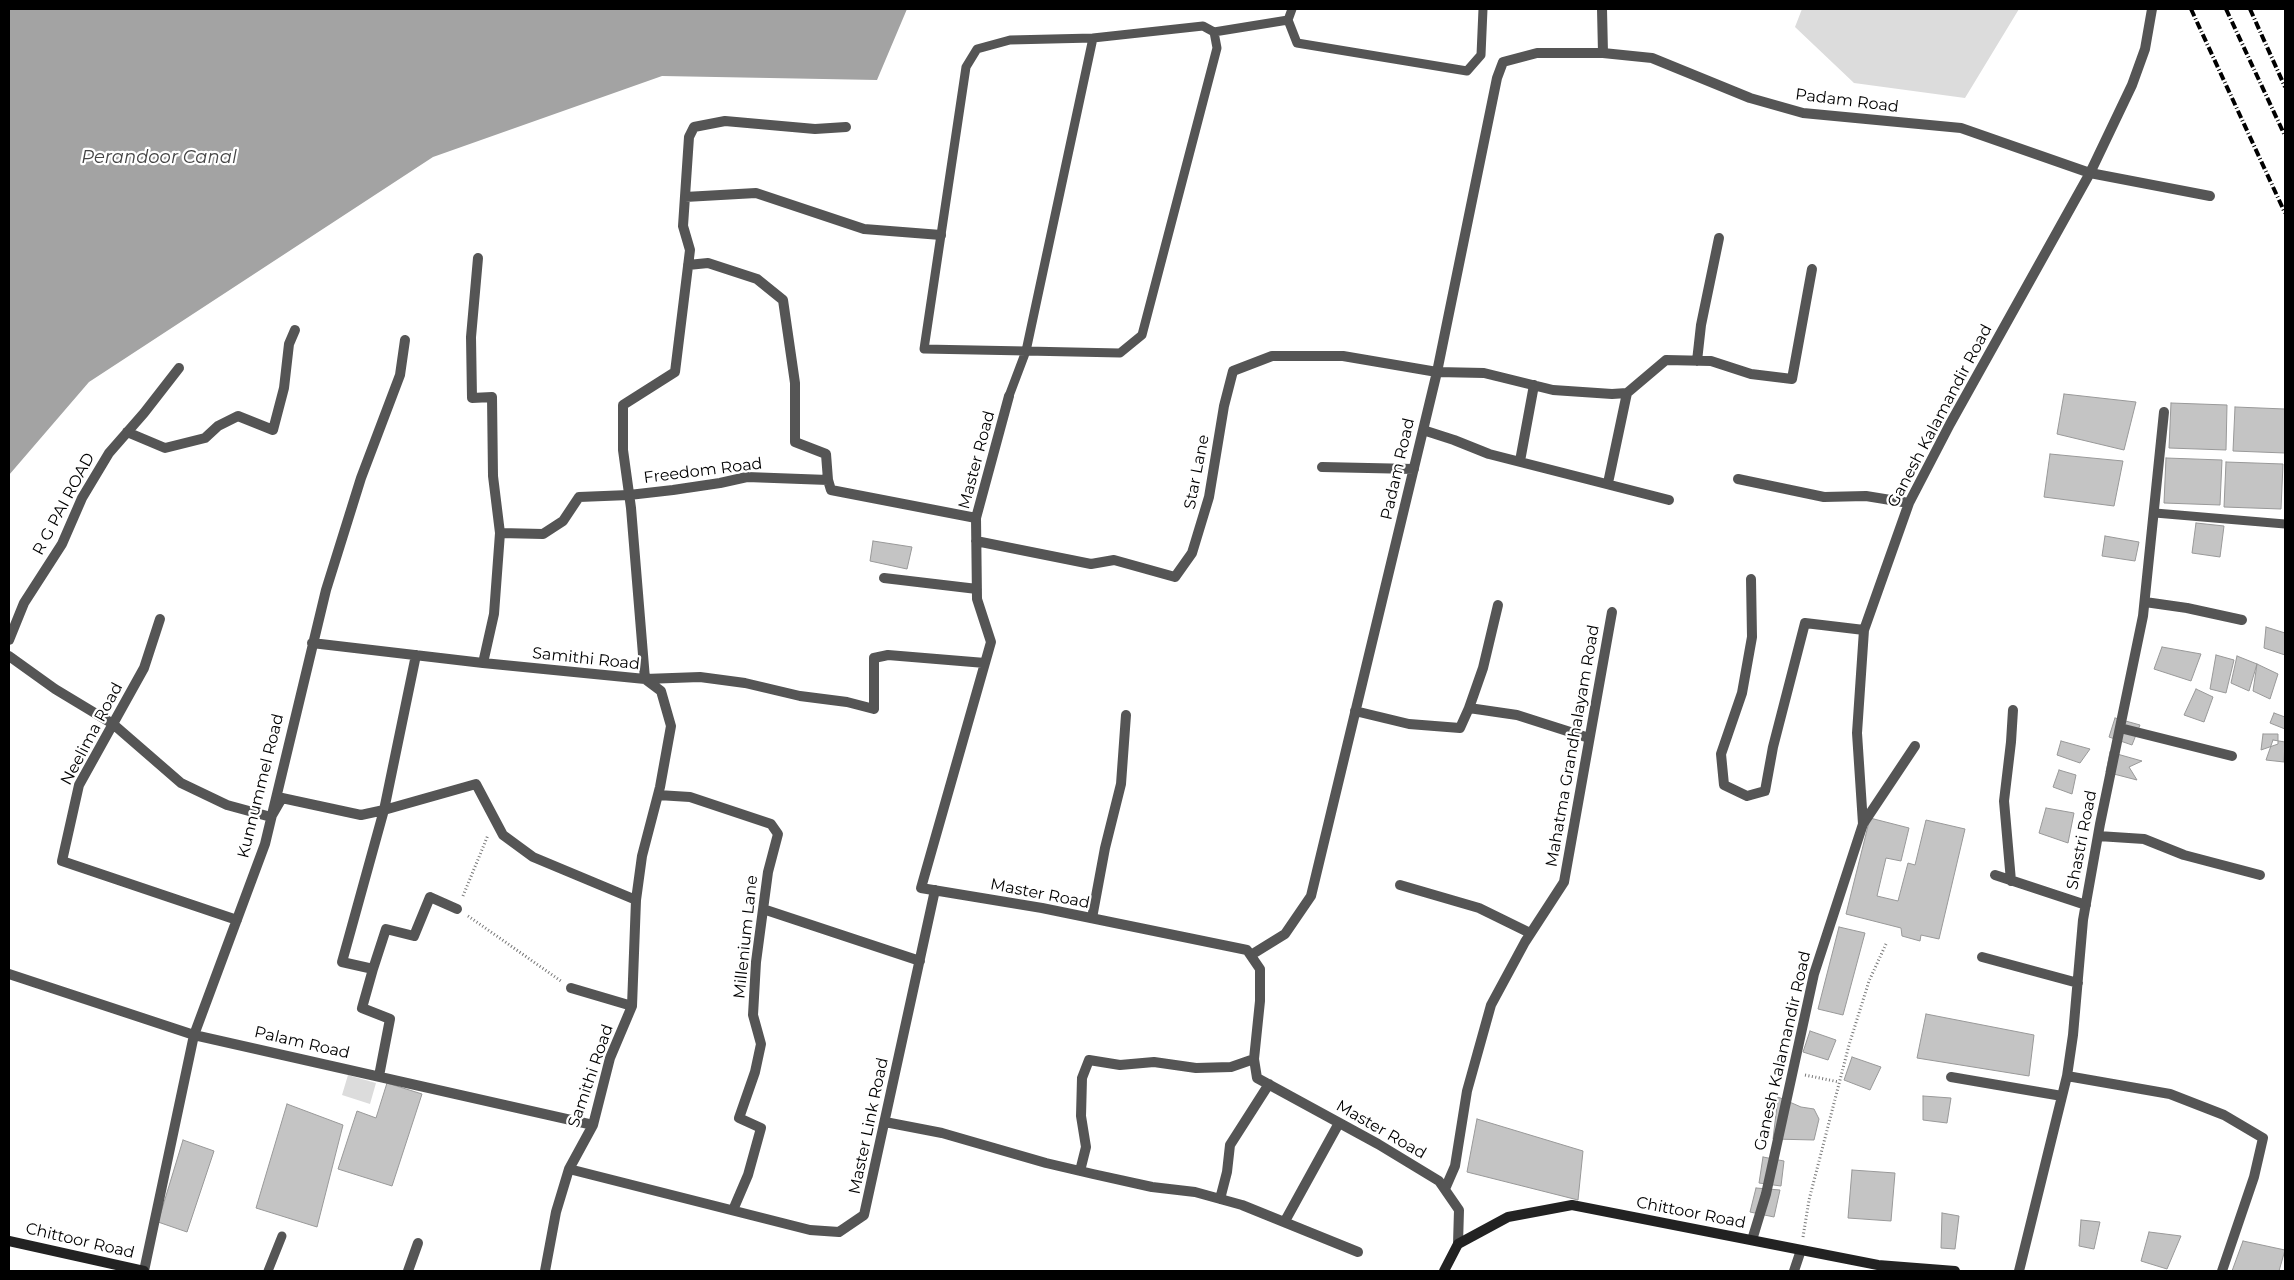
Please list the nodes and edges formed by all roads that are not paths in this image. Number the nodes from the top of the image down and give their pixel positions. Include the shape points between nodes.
1 (1292, 9) edge
2 (1483, 9) edge
3 (1602, 9) edge
4 (2152, 9) edge
5 (1288, 20) junction
6 (1214, 32) junction
7 (1093, 38) junction
8 (1603, 54) junction
9 (846, 127) dead end
10 (2090, 173) junction
11 (2210, 196) dead end
12 (684, 197) junction
13 (941, 235) junction
14 (1719, 238) dead end
15 (478, 258) dead end
16 (688, 265) junction
17 (1812, 269) dead end
18 (295, 330) dead end
19 (405, 340) dead end
20 (1026, 351) junction
21 (1697, 361) junction
22 (179, 368) dead end
23 (1437, 372) junction
24 (1534, 385) junction
25 (1627, 393) junction
26 (1009, 396) joint
27 (2164, 412) dead end
28 (1423, 430) junction
29 (127, 432) junction
30 (1520, 461) junction
31 (1322, 467) dead end
32 (1414, 469) junction
33 (1738, 479) dead end
34 (828, 480) junction
35 (1608, 483) junction
36 (629, 495) junction
37 (1669, 500) dead end
38 (1909, 503) junction
39 (2155, 513) junction
40 (976, 518) junction
41 (2285, 524) edge
42 (500, 533) junction
43 (976, 541) junction
44 (884, 578) dead end
45 (1751, 579) dead end
46 (977, 589) junction
47 (2145, 602) junction
48 (1498, 605) dead end
49 (1612, 612) dead end
50 (160, 619) dead end
51 (2242, 620) dead end
52 (1864, 630) junction
53 (9, 640) edge
54 (312, 643) junction
55 (416, 655) junction
56 (9, 656) edge
57 (483, 663) junction
58 (986, 663) junction
59 (645, 679) junction
60 (1470, 708) junction
61 (2013, 710) dead end
62 (1355, 711) junction
63 (1126, 715) dead end
64 (114, 724) junction
65 (2120, 728) junction
66 (1589, 738) junction
67 (1915, 746) dead end
68 (2232, 756) dead end
69 (658, 794) junction
70 (384, 810) junction
71 (271, 817) junction
72 (1862, 824) junction
73 (2098, 836) junction
74 (1995, 875) dead end
75 (2260, 875) dead end
76 (2011, 881) junction
77 (1400, 885) dead end
78 (935, 890) junction
79 (636, 900) junction
80 (2086, 905) junction
81 (458, 909) road end
82 (763, 909) junction
83 (1092, 918) junction
84 (236, 920) junction
85 (1530, 933) junction
86 (1251, 956) junction
87 (1982, 958) dead end
88 (920, 961) junction
89 (373, 969) junction
90 (9, 974) edge
91 (2078, 983) junction
92 (571, 988) road end
93 (632, 1006) junction
94 (194, 1035) junction
95 (1254, 1059) junction
96 (379, 1076) junction
97 (2067, 1076) junction
98 (1951, 1077) dead end
99 (1269, 1084) junction
100 (2062, 1096) junction
101 (885, 1122) junction
102 (1339, 1123) junction
103 (593, 1125) junction
104 (569, 1170) junction
105 (1080, 1170) junction
106 (1445, 1189) junction
107 (1220, 1199) junction
108 (733, 1210) junction
109 (1285, 1221) junction
110 (282, 1236) dead end
111 (1752, 1240) junction
112 (9, 1241) edge
113 (418, 1243) dead end
114 (1458, 1244) junction
115 (1801, 1250) junction
116 (1358, 1252) dead end
117 (144, 1271) edge
118 (268, 1271) edge
119 (408, 1271) edge
120 (545, 1271) edge
121 (1444, 1271) edge
122 (1794, 1271) edge
123 (1955, 1271) edge
124 (2019, 1271) edge
125 (2222, 1271) edge

1 - 5 lane
2 - 5 lane via 1481,55 1468,72 1297,43
3 - 8 street
4 - 10 street, Ganesh Kalamandir Road via 2145,48 2132,86
5 - 6 lane
6 - 7 lane via 1203,26
6 - 20 lane via 1217,48 1142,335 1120,352
7 - 13 lane via 1010,40 976,49 966,66
7 - 20 lane
8 - 10 street, Padam Road via 1652,58 1750,98 1803,113 1962,128
8 - 23 street, Padam Road via 1538,53 1503,62 1497,78
9 - 12 street via 815,129 725,121 694,127 688,138
10 - 11 street, Padam Road
10 - 38 street, Ganesh Kalamandir Road
12 - 13 street via 756,193 864,229
12 - 16 street via 682,226 690,250
13 - 20 lane via 924,349
14 - 21 street
15 - 42 street via 471,338 472,398 492,397 494,476
16 - 34 street via 708,263 757,278 783,300 795,383 795,442 826,454
16 - 36 street via 675,372 623,405 622,450
17 - 21 street via 1792,379 1752,374 1711,361
18 - 29 street via 289,344 284,388 273,430 238,416 218,426 205,438 165,448
19 - 54 street, Kunnummel Road via 400,375 361,478
20 - 26 lane
21 - 25 street via 1666,360
22 - 29 street, R G PAI ROAD
23 - 24 street via 1484,373
23 - 28 street, Padam Road
23 - 43 street, Star Lane via 1343,356 1272,356 1233,371 1224,406 1210,497 1192,552 1175,577 1114,560 1091,564
24 - 25 street via 1553,390
24 - 30 street
25 - 35 street
26 - 40 street, Master Road
27 - 39 street, Shastri Road
28 - 30 street via 1489,454
28 - 32 street, Padam Road
29 - 53 street, R G PAI ROAD via 109,453 82,498 62,544 24,603
30 - 35 street
31 - 32 street
32 - 62 street, Padam Road
33 - 38 street via 1824,498 1866,496
34 - 36 street, Freedom Road via 747,477
34 - 40 street via 831,490
35 - 37 street
36 - 42 street, Freedom Road via 579,497 563,521 543,534
36 - 59 street
38 - 52 street, Ganesh Kalamandir Road
39 - 41 lane
39 - 47 street, Shastri Road
40 - 43 street, Master Road
42 - 57 street via 494,614
43 - 46 street, Master Road
44 - 46 street
45 - 52 street via 1752,637 1742,693 1721,754 1724,786 1747,796 1765,791 1805,623
46 - 58 street, Master Road via 991,642
47 - 51 street
47 - 65 street, Shastri Road
48 - 60 street
49 - 66 street, Mahatma Grandhalayam Road
50 - 64 street, Neelima Road via 144,668
52 - 72 street, Ganesh Kalamandir Road via 1856,733
54 - 55 street, Samithi Road
54 - 71 street, Kunnummel Road
55 - 57 street, Samithi Road
55 - 70 street
56 - 64 street via 55,689
57 - 59 street, Samithi Road
58 - 59 street via 888,655 874,658 874,709 700,677
58 - 78 street, Master Road via 921,888
59 - 69 street, Samithi Road via 661,690 670,726
60 - 62 street via 1460,728 1409,724
60 - 66 street via 1517,715
61 - 76 street via 2004,800
62 - 86 street, Padam Road via 1311,896 1285,934
63 - 83 street via 1121,784
64 - 71 street via 181,783 227,805
64 - 84 street, Neelima Road via 78,785 62,861
65 - 68 street
65 - 73 street, Shastri Road
66 - 85 street, Mahatma Grandhalayam Road via 1564,882
67 - 72 street
69 - 79 street, Samithi Road via 642,856
69 - 82 street, Millenium Lane via 690,797 771,824 778,834
70 - 71 street via 361,815 282,798
70 - 79 street via 476,784 503,835 533,857
70 - 89 street via 342,962
71 - 84 street, Kunnummel Road via 265,844
72 - 111 street, Ganesh Kalamandir Road via 1814,974 1766,1194
73 - 75 street via 2144,839 2184,855
73 - 80 street, Shastri Road
74 - 76 street
76 - 80 street
77 - 85 street via 1479,908
78 - 83 street, Master Road
78 - 88 street, Master Link Road
79 - 93 street, Samithi Road
80 - 91 street, Shastri Road
81 - 89 street via 430,897 414,936 386,929
82 - 88 street
82 - 108 street, Millenium Lane via 753,1015 761,1044 739,1118 761,1128 748,1175
83 - 86 street, Master Road via 1247,950
84 - 94 street, Kunnummel Road
85 - 106 street, Mahatma Grandhalayam Road via 1491,1004 1468,1091 1455,1166
86 - 95 street, Master Road via 1260,969
87 - 91 street
88 - 101 street, Master Link Road
89 - 96 street via 362,1008 390,1019
90 - 94 street, Palam Road
91 - 97 street, Shastri Road
92 - 93 street
93 - 103 street, Samithi Road via 610,1058
94 - 96 street, Palam Road
94 - 117 street, Kunnummel Road
95 - 99 street, Master Road via 1257,1078
95 - 105 street via 1231,1067 1196,1068 1154,1062 1120,1065 1089,1060 1082,1078 1081,1116 1086,1147
96 - 103 street, Palam Road
97 - 100 street, Shastri Road
97 - 125 street via 2170,1094 2224,1115 2263,1138 2254,1177
98 - 100 street
99 - 102 street, Master Road
99 - 107 street via 1230,1145
100 - 124 street, Shastri Road
101 - 105 street via 942,1133
101 - 108 street, Master Link Road via 864,1215 839,1232 810,1230
102 - 106 street, Master Road via 1439,1181
102 - 109 street
103 - 104 street, Samithi Road
104 - 108 street, Master Link Road
104 - 120 street, Samithi Road via 556,1212
105 - 107 street
106 - 114 street, Master Road via 1460,1210
107 - 109 street
109 - 116 street
110 - 118 lane
111 - 114 main road, Chittoor Road via 1572,1205 1508,1217
111 - 115 main road, Chittoor Road
112 - 117 main road, Chittoor Road
113 - 119 street
114 - 121 main road
115 - 122 street
115 - 123 main road, Chittoor Road via 1878,1265

